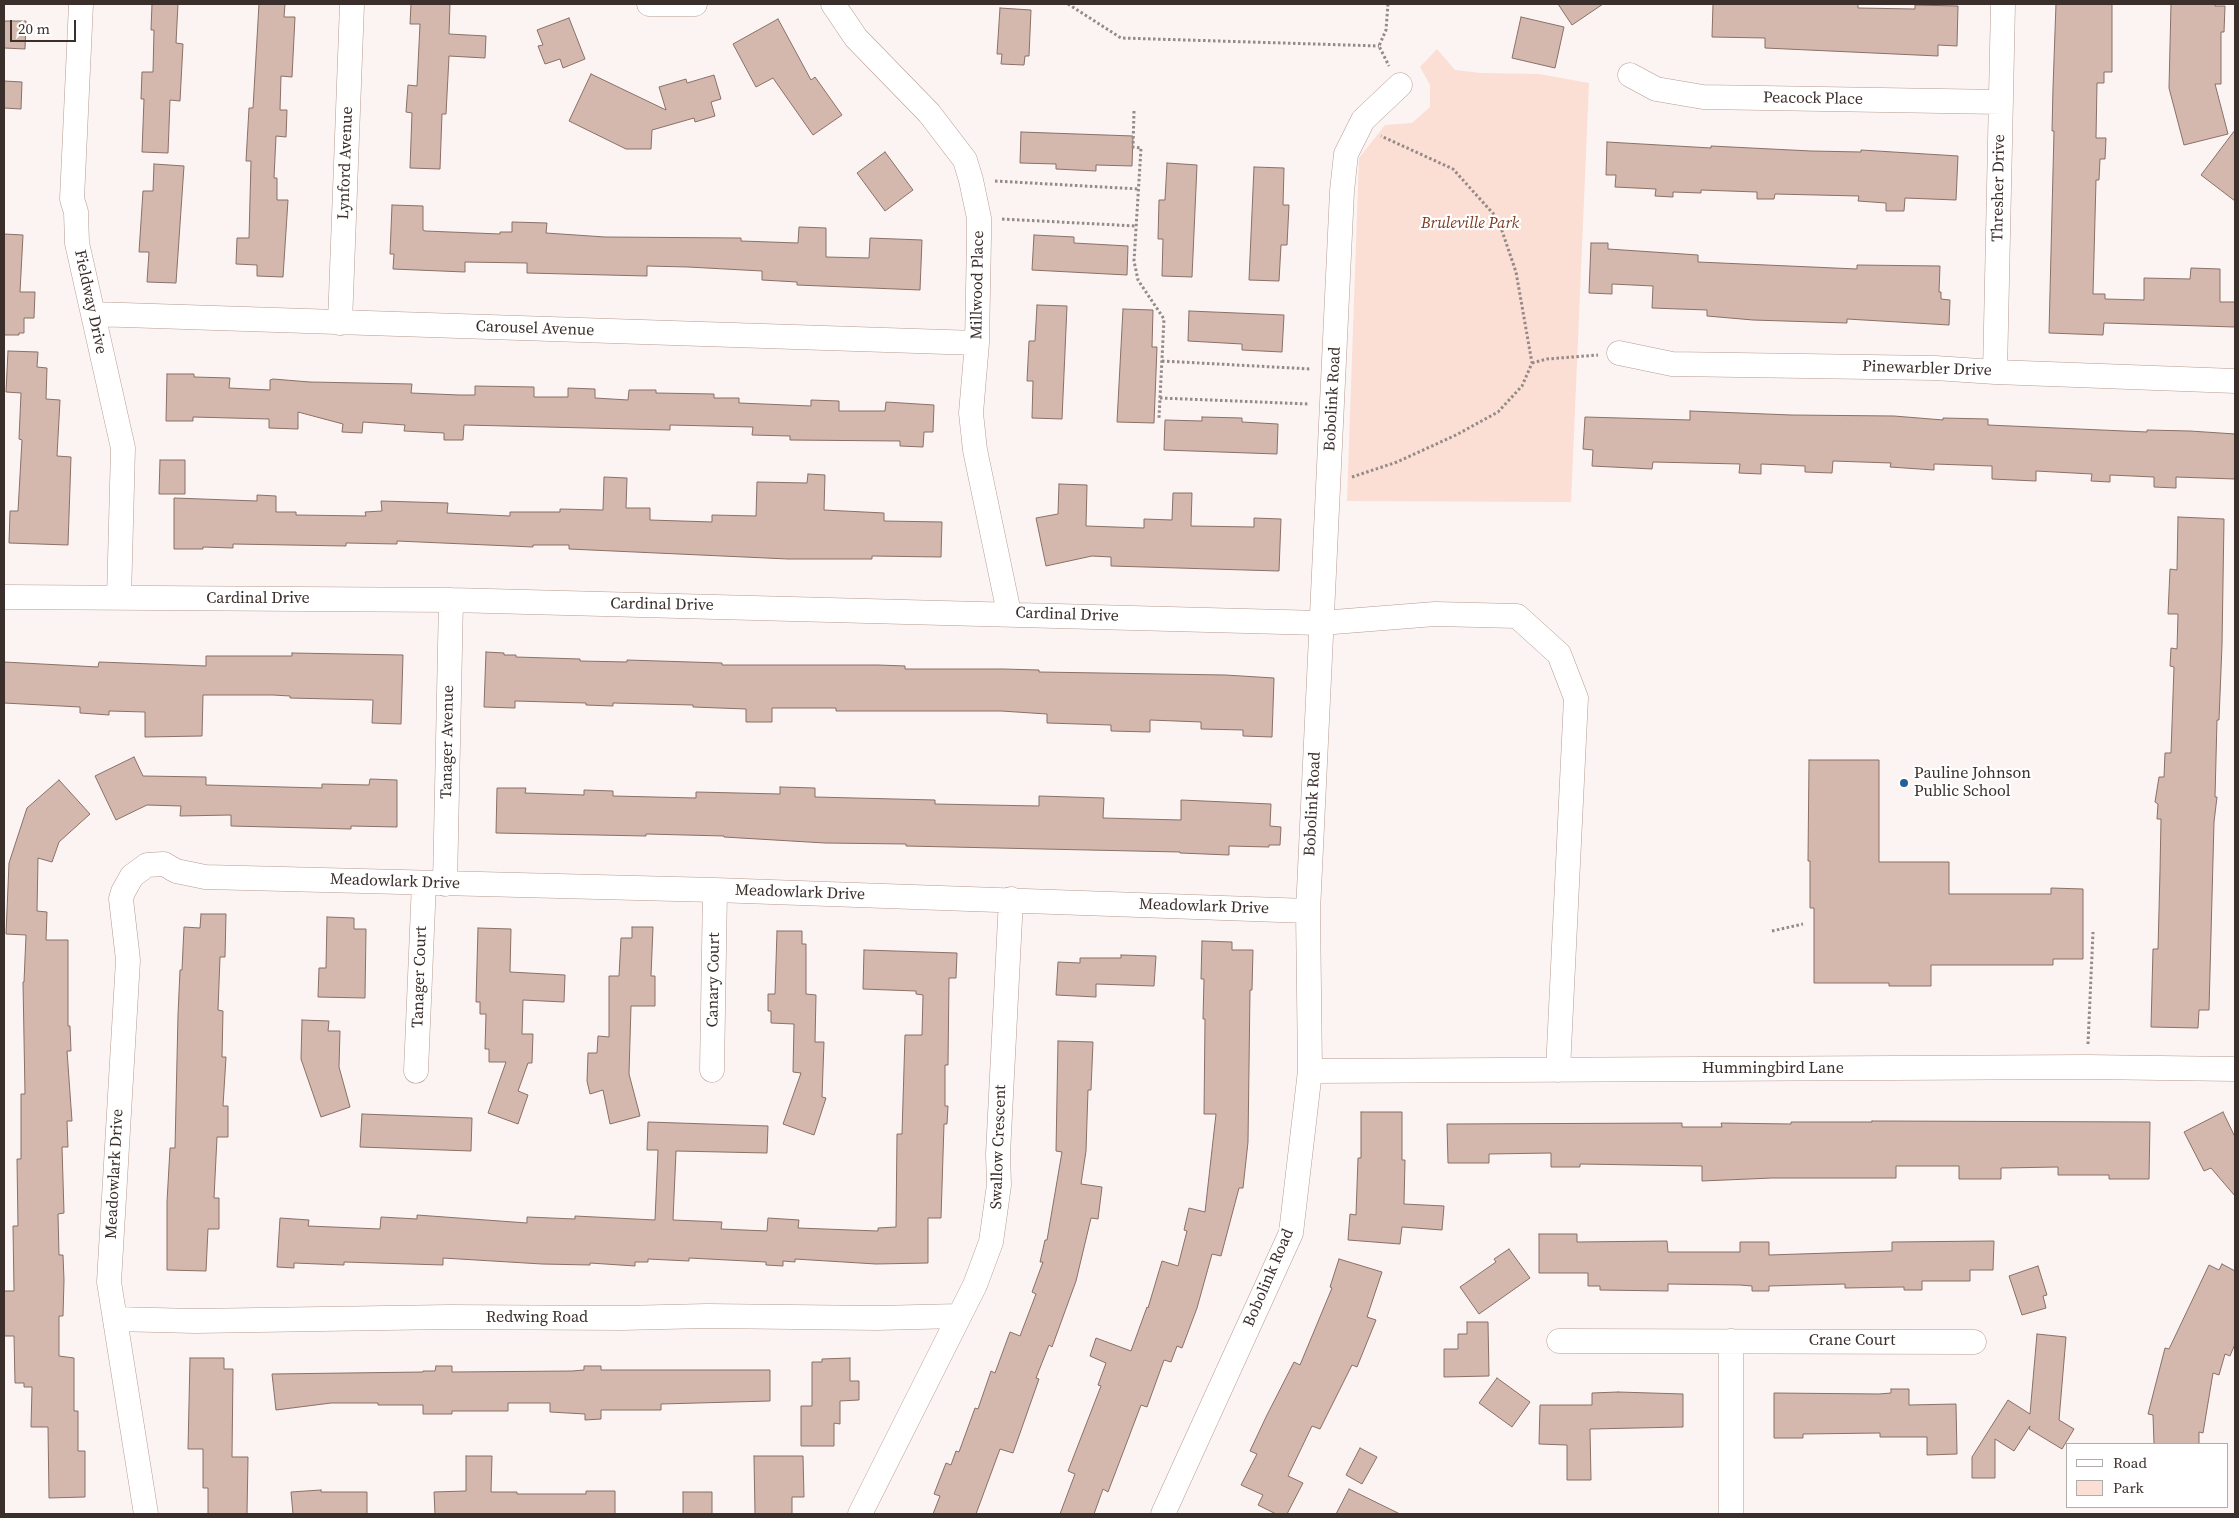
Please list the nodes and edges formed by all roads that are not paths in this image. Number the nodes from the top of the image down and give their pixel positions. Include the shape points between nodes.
1 (81, 4) edge
2 (352, 4) edge
3 (649, 4) edge
4 (694, 4) edge
5 (833, 4) edge
6 (2003, 4) edge
7 (1630, 75) dead end
8 (1400, 85) road end
9 (2001, 102) junction
10 (93, 314) junction
11 (340, 323) junction
12 (977, 343) junction
13 (1619, 353) road end
14 (1995, 372) junction
15 (2235, 381) edge
16 (4, 597) edge
17 (119, 598) junction
18 (451, 600) junction
19 (1009, 613) junction
20 (1321, 623) junction
21 (434, 883) junction
22 (715, 890) junction
23 (1011, 899) junction
24 (1308, 911) junction
25 (2235, 1069) edge
26 (712, 1070) dead end
27 (1558, 1070) junction
28 (416, 1071) dead end
29 (1310, 1071) junction
30 (959, 1316) junction
31 (115, 1318) junction
32 (1559, 1340) dead end
33 (1731, 1341) junction
34 (1974, 1342) dead end
35 (1170, 1512) edge
36 (146, 1514) edge
37 (860, 1514) edge
38 (1731, 1514) edge

1 - 10 street, Fieldway Drive via 72,199 76,212 77,243
2 - 11 street, Lynford Avenue
3 - 4 street
5 - 12 street, Millwood Place via 856,38 929,113 965,160 979,218
6 - 9 street, Thresher Drive
7 - 9 street, Peacock Place via 1656,89 1703,97
8 - 20 street, Bobolink Road via 1363,120 1346,154
9 - 14 street, Thresher Drive
10 - 11 street, Carousel Avenue
10 - 17 street, Fieldway Drive via 123,448
11 - 12 street, Carousel Avenue
12 - 19 street, Millwood Place via 972,413 975,450
13 - 14 street, Pinewarbler Drive via 1672,364 1935,368
14 - 15 street, Pinewarbler Drive
16 - 17 street, Cardinal Drive
17 - 18 street, Cardinal Drive
18 - 19 street, Cardinal Drive
18 - 21 street, Tanager Avenue
19 - 20 street, Cardinal Drive
20 - 24 street, Bobolink Road
20 - 27 street, Cardinal Drive via 1435,614 1517,616 1559,654 1576,698
21 - 22 street, Meadowlark Drive
21 - 28 street, Tanager Court
21 - 31 street, Meadowlark Drive via 205,877 153,863 132,876 121,899 128,960 109,1282
22 - 23 street, Meadowlark Drive
22 - 26 street, Canary Court
23 - 24 street, Meadowlark Drive
23 - 30 street, Swallow Crescent via 996,1213 990,1242
24 - 29 street, Bobolink Road
25 - 27 street, Hummingbird Lane
27 - 29 street, Hummingbird Lane
29 - 35 street, Bobolink Road via 1291,1233
30 - 31 street, Redwing Road via 195,1321
30 - 37 street, Swallow Crescent
31 - 36 street, Meadowlark Drive
32 - 33 street, Crane Court
33 - 34 street, Crane Court
33 - 38 street

